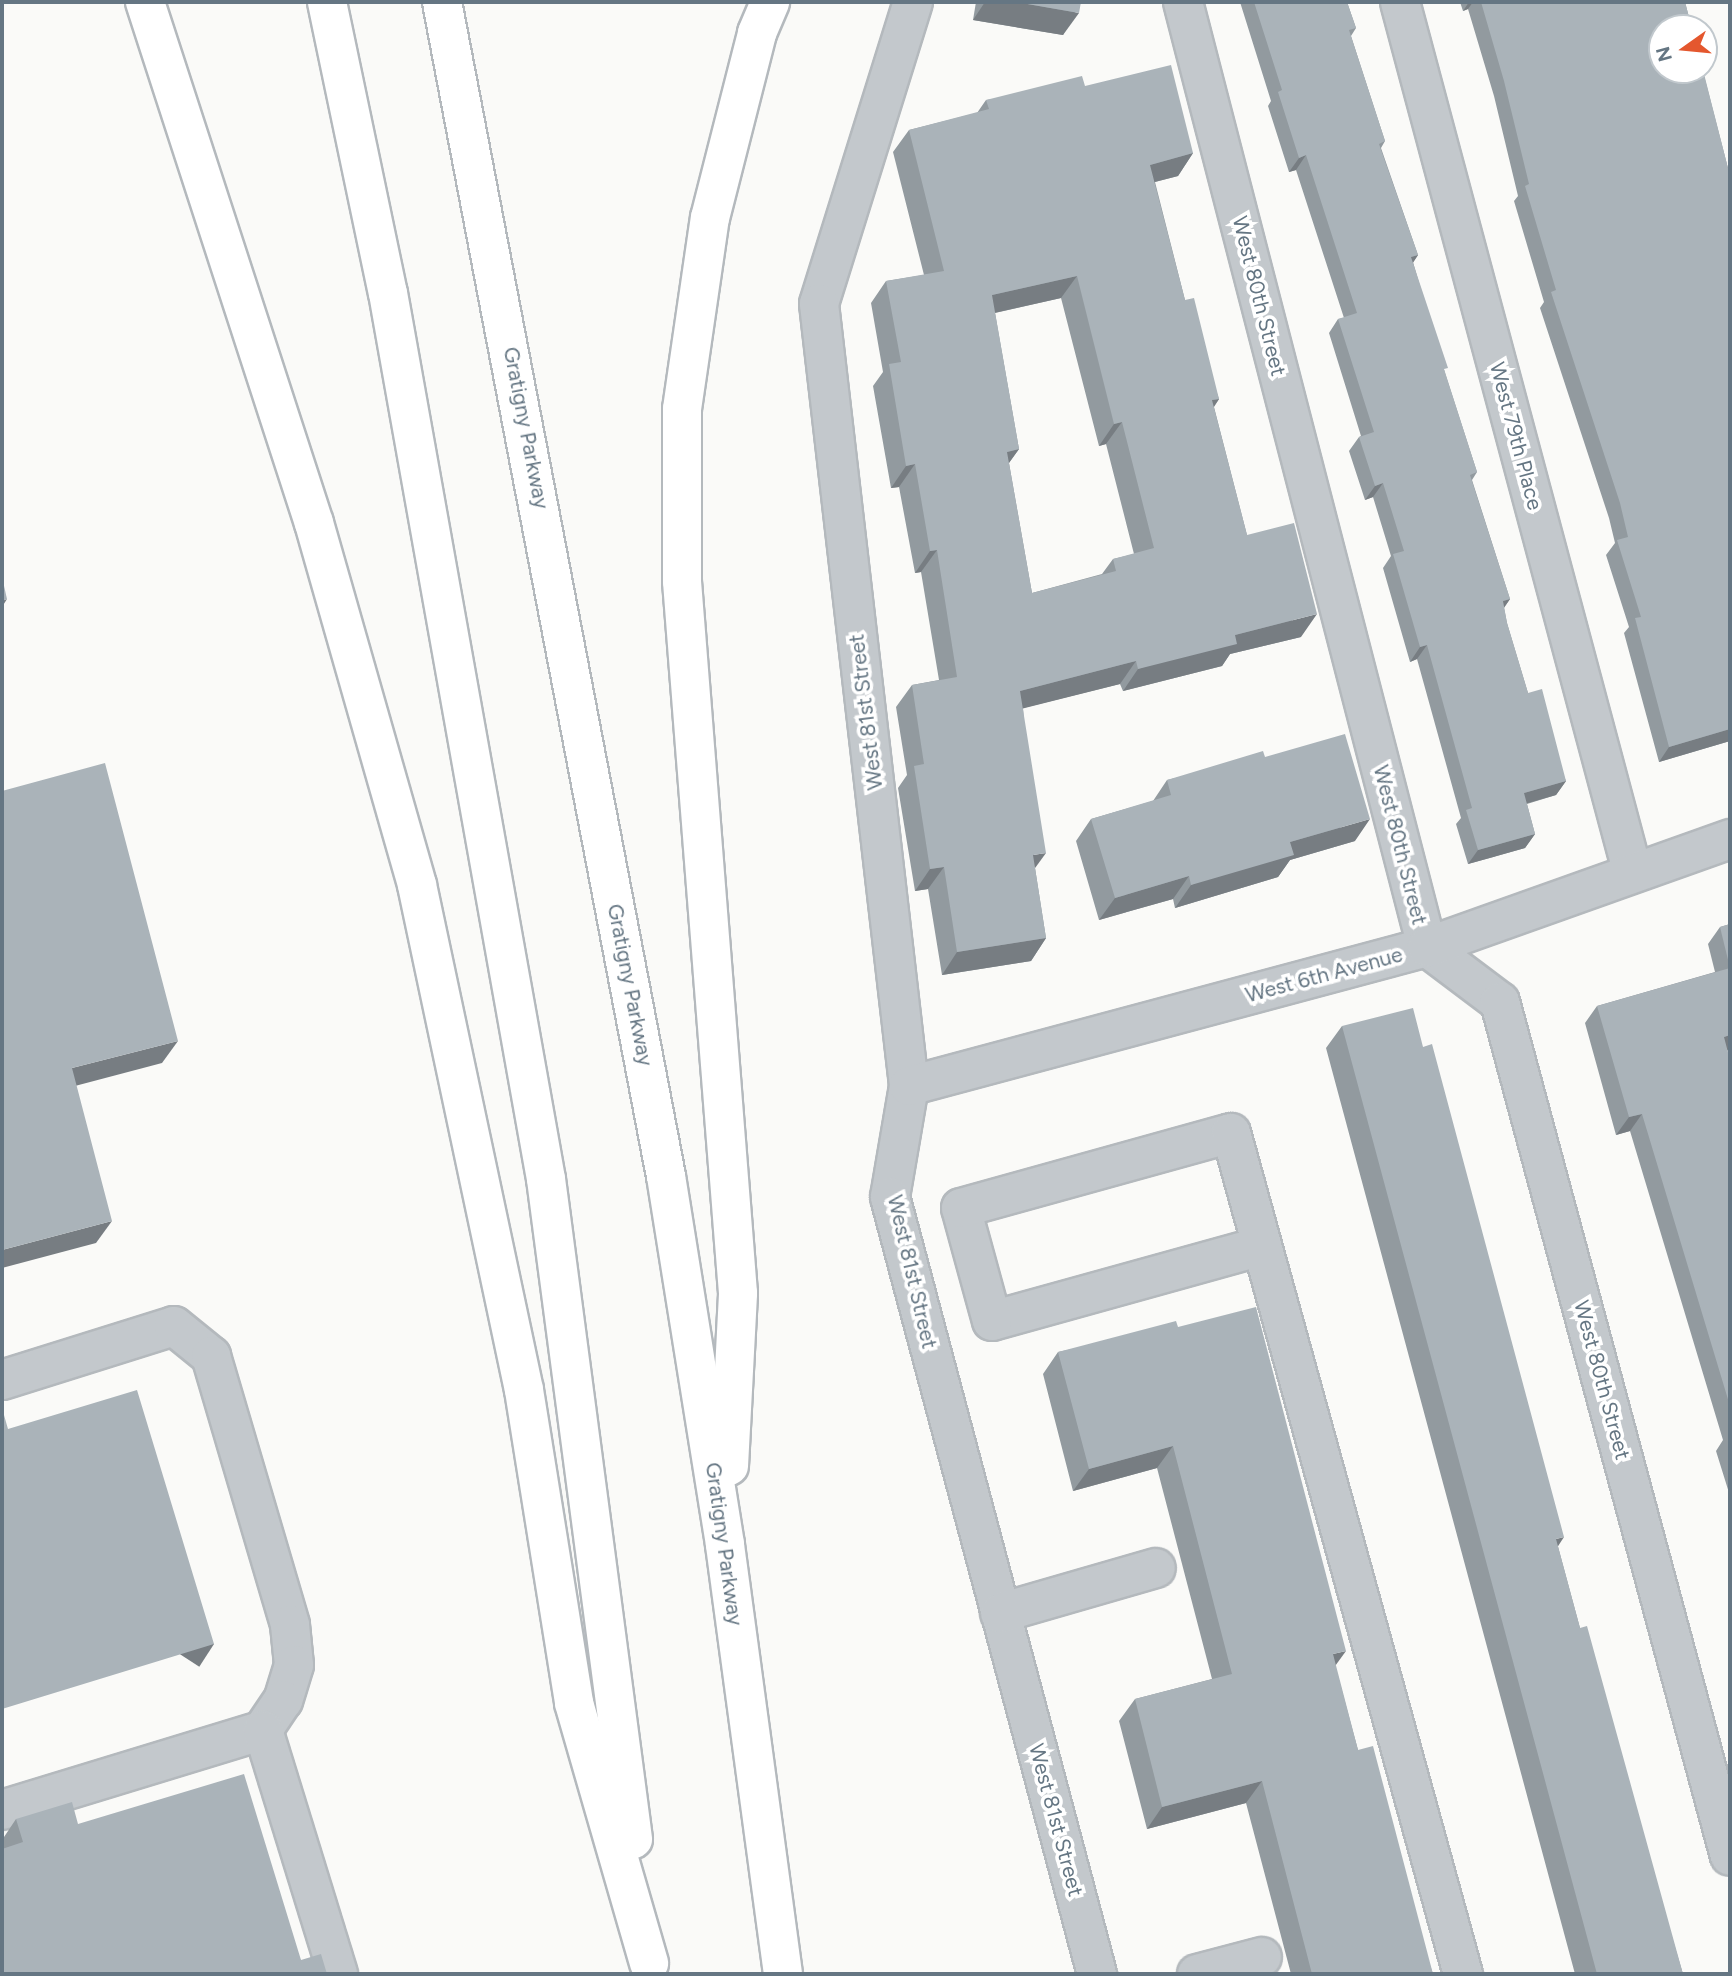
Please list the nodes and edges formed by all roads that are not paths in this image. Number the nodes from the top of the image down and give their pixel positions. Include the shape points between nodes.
1 (145, 2) edge
2 (327, 2) edge
3 (442, 2) edge
4 (770, 2) edge
5 (913, 2) edge
6 (1183, 2) edge
7 (1400, 2) edge
8 (1730, 839) edge
9 (1632, 870) junction
10 (1427, 947) junction
11 (909, 1086) junction
12 (1262, 1246) junction
13 (2, 1380) edge
14 (725, 1545) junction
15 (1156, 1568) dead end
16 (1000, 1613) junction
17 (264, 1730) junction
18 (2, 1810) edge
19 (1730, 1856) edge
20 (1262, 1957) dead end
21 (650, 1968) edge
22 (338, 1974) edge
23 (783, 1974) edge
24 (1097, 1974) edge
25 (1197, 1974) edge
26 (1463, 1974) edge

1 - 21 highway via 314,523 417,885 524,1390 574,1703
2 - 21 highway via 388,293 546,1179
3 - 14 highway, Gratigny Parkway via 666,1176
4 - 14 highway via 757,33 710,218 681,409 682,581 738,1293
5 - 11 street, West 81st Street via 819,304
6 - 10 street, West 80th Street
7 - 9 street, West 79th Place
8 - 9 street, West 6th Avenue
9 - 10 street, West 6th Avenue
10 - 11 street, West 6th Avenue
10 - 19 street, West 80th Street via 1500,1002
11 - 16 street, West 81st Street via 890,1197
12 - 12 street via 992,1321 961,1208 1231,1133
12 - 26 street
13 - 17 street via 174,1326 211,1356 290,1625 294,1665 283,1700
14 - 23 highway, Gratigny Parkway
15 - 16 street
16 - 24 street, West 81st Street
17 - 18 street
17 - 22 street
20 - 25 street

